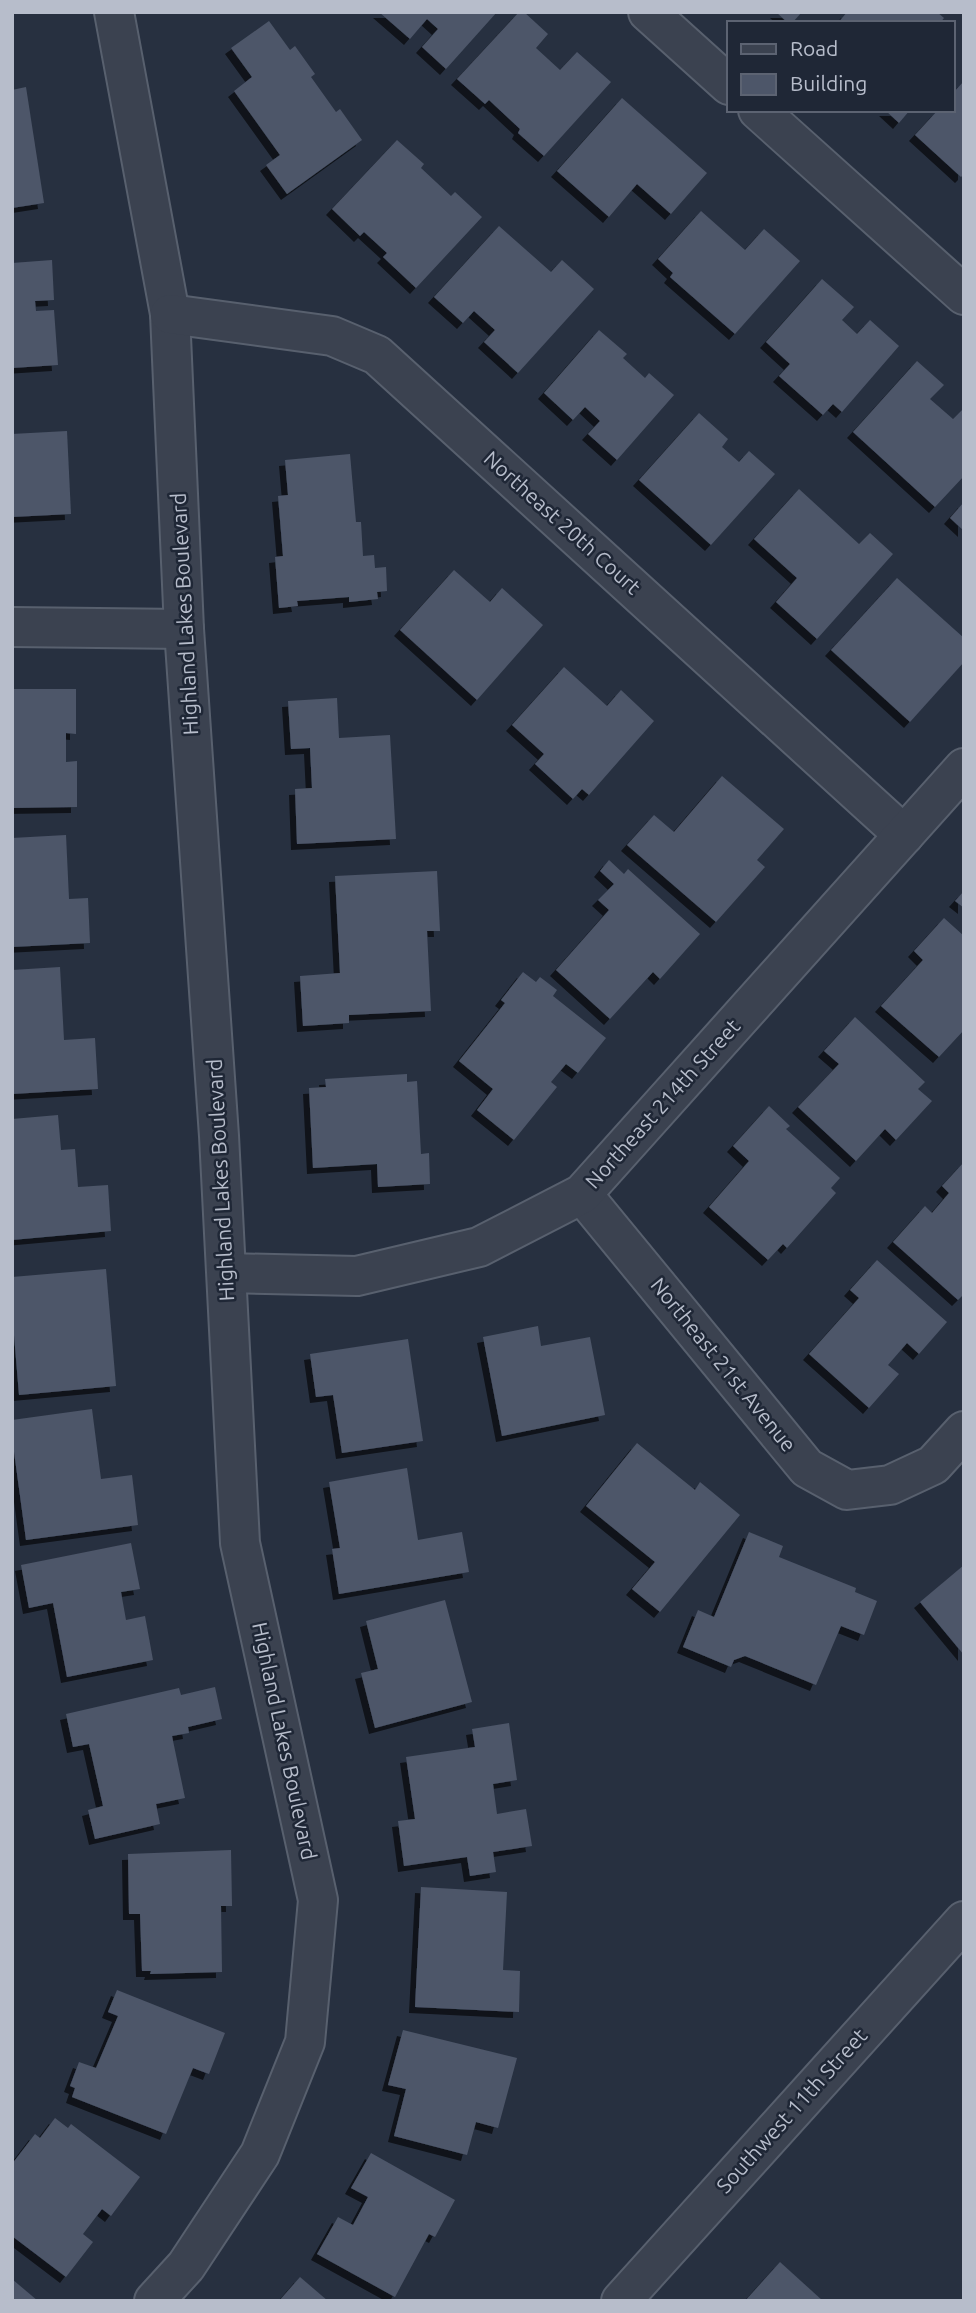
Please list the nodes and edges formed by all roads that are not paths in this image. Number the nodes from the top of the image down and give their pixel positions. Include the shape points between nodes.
1 (114, 12) edge
2 (648, 12) edge
3 (727, 83) edge
4 (760, 112) edge
5 (964, 295) edge
6 (170, 314) junction
7 (12, 627) edge
8 (184, 629) junction
9 (964, 768) edge
10 (904, 835) junction
11 (582, 1194) junction
12 (227, 1273) junction
13 (964, 1431) edge
14 (964, 1921) edge
15 (154, 2301) edge
16 (621, 2301) edge

1 - 6 street, Highland Lakes Boulevard
2 - 3 street
4 - 5 street
6 - 8 street, Highland Lakes Boulevard
6 - 10 street, Northeast 20th Court via 332,336 377,355
7 - 8 street
8 - 12 street, Highland Lakes Boulevard
9 - 10 street, Northeast 214th Street
10 - 11 street, Northeast 214th Street
11 - 12 street, Northeast 214th Street via 480,1247 357,1276
11 - 13 street, Northeast 21st Avenue via 807,1468 847,1490 890,1485 933,1465
12 - 15 street, Highland Lakes Boulevard via 240,1543 318,1900 305,2042 260,2154 186,2266
14 - 16 street, Southwest 11th Street

